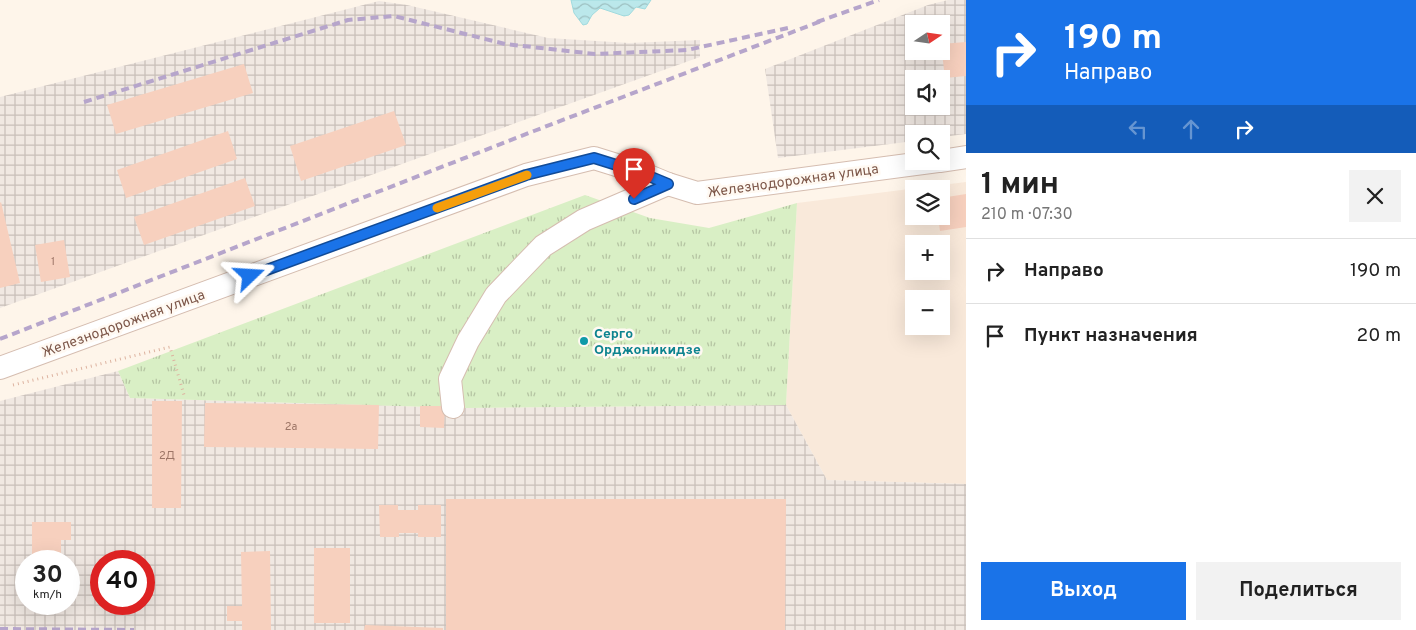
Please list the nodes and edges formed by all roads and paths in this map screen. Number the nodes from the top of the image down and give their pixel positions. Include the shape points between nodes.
1 (966, 158) edge
2 (950, 160) edge
3 (905, 165) edge
4 (668, 184) junction
5 (4, 377) edge
6 (184, 395) dead end
7 (453, 407) dead end

1 - 2 street, Железнодорожная улица
3 - 4 street, Железнодорожная улица via 697,193
4 - 5 street, Железнодорожная улица via 594,158 526,175
4 - 7 street via 584,220 543,246 509,281 496,295 468,341 450,379
5 - 6 path via 170,347

